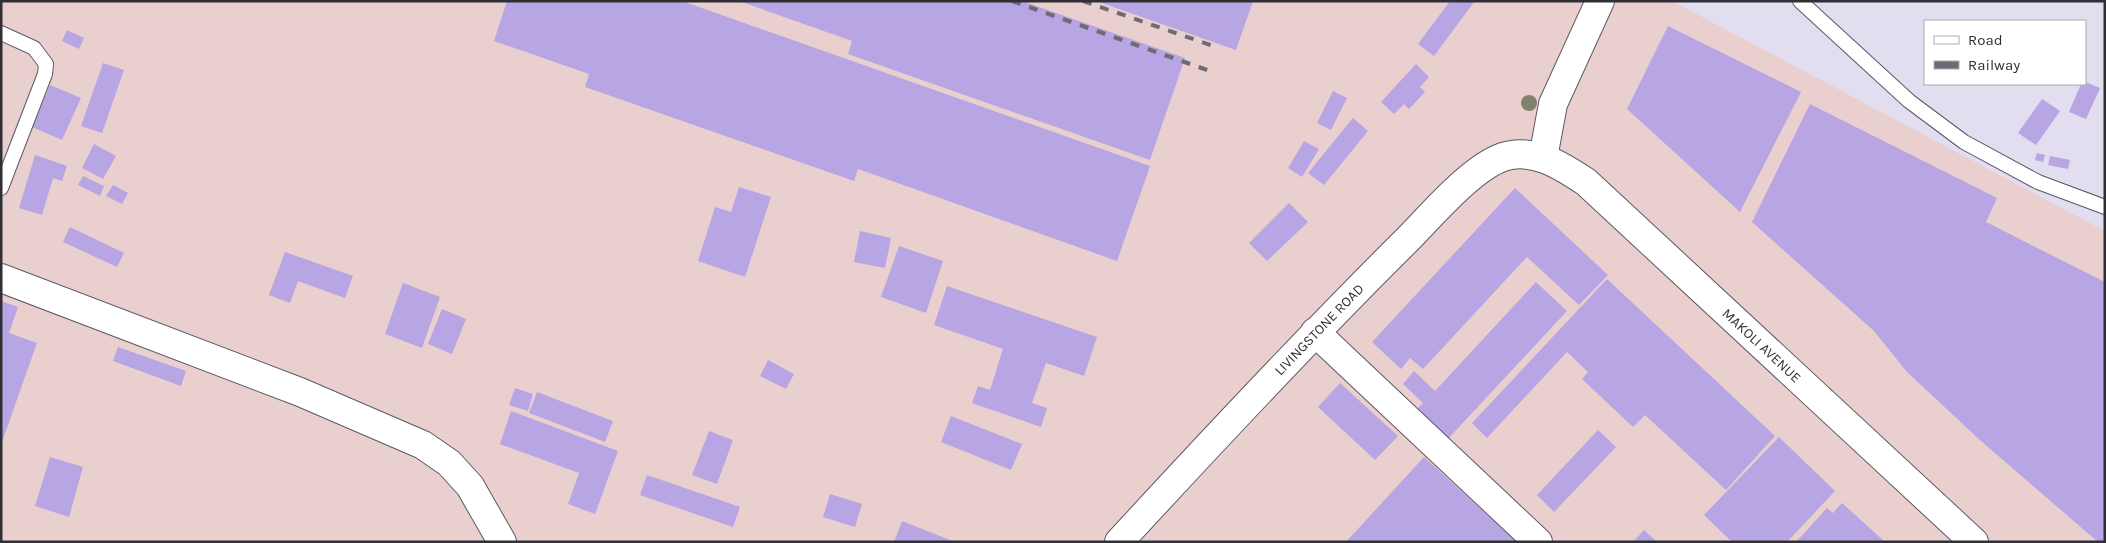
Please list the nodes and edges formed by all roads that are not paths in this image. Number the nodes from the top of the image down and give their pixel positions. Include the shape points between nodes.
1 (1600, 1) edge
2 (1800, 1) edge
3 (1, 33) edge
4 (1543, 158) junction
5 (1, 188) edge
6 (2105, 207) edge
7 (1, 278) edge
8 (1314, 332) junction
9 (502, 542) edge
10 (1119, 542) edge
11 (1538, 542) edge
12 (1974, 542) edge

1 - 4 street via 1553,104
2 - 6 lane via 1909,100 1964,142 2038,182
3 - 5 lane via 34,48 46,64
4 - 8 street, LIVINGSTONE ROAD via 1521,154 1502,157 1470,178
4 - 12 street, MAKOLI AVENUE via 1586,182
7 - 9 street via 300,392 423,445 449,463 470,486
8 - 10 street, LIVINGSTONE ROAD
8 - 11 street

